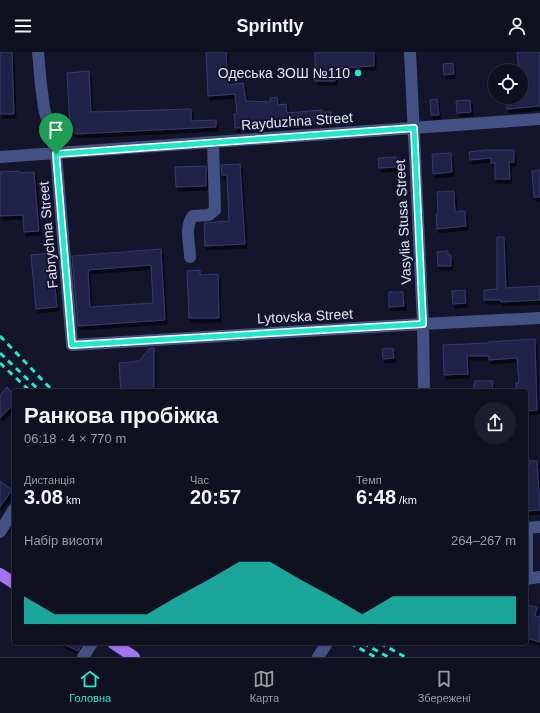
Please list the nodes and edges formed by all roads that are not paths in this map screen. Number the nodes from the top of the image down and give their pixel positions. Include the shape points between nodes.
1 (38, 52) edge
2 (410, 52) edge
3 (540, 119) edge
4 (414, 128) junction
5 (213, 142) junction
6 (56, 154) junction
7 (0, 157) edge
8 (190, 257) dead end
9 (540, 318) edge
10 (423, 324) junction
11 (72, 345) joint
12 (424, 389) edge
13 (12, 512) edge
14 (540, 527) edge
15 (528, 528) edge
16 (0, 532) edge
17 (0, 574) edge
18 (540, 577) edge
19 (528, 579) edge
20 (12, 581) edge
21 (91, 645) edge
22 (117, 645) edge
23 (326, 645) edge
24 (83, 657) edge
25 (134, 657) edge
26 (318, 657) edge

1 - 6 street, Fabrychna Street via 44,108
2 - 4 street, Vasylia Stusa Street
3 - 4 street, Rayduzhna Street
4 - 5 street, Rayduzhna Street
4 - 10 street, Vasylia Stusa Street
5 - 6 street, Rayduzhna Street
5 - 8 street via 215,210 209,215 193,216 190,219
6 - 7 street, Rayduzhna Street
6 - 11 street, Fabrychna Street
9 - 10 street, Lytovska Street
10 - 11 street, Lytovska Street
10 - 12 street, Vasylia Stusa Street
13 - 16 street
14 - 15 street
17 - 20 main road
18 - 19 street
21 - 24 street
22 - 25 main road
23 - 26 street

